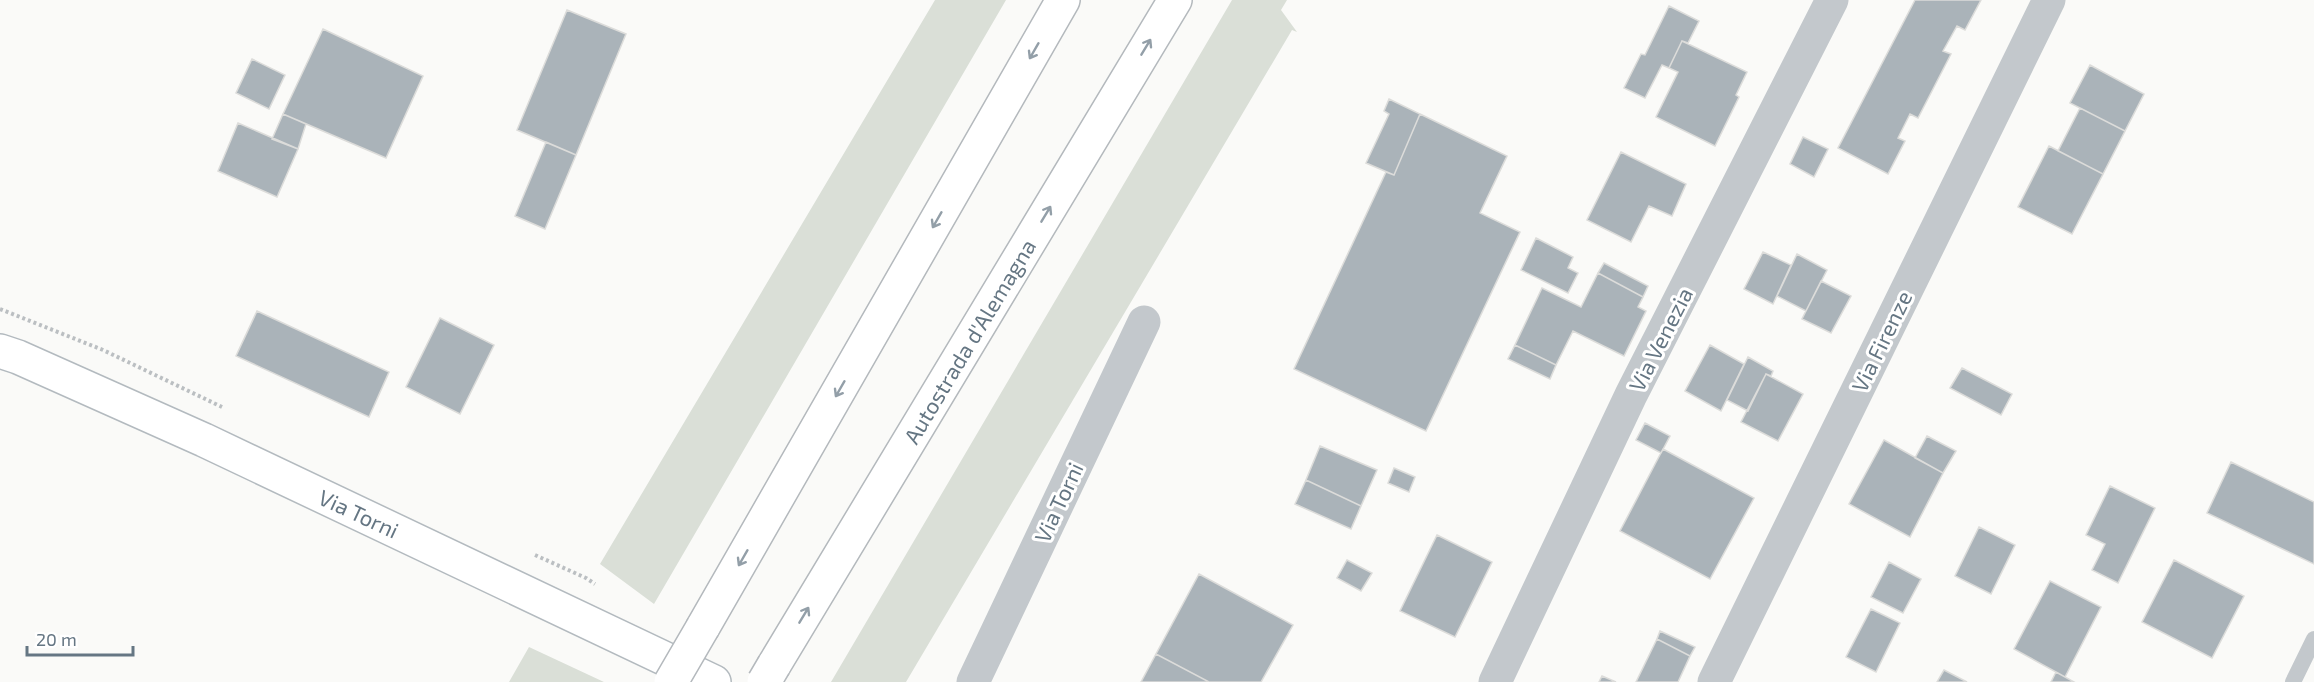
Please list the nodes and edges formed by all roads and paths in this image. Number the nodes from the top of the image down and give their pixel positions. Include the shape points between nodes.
1 (1063, 0) edge
2 (1175, 0) edge
3 (1832, 0) edge
4 (2049, 0) edge
5 (1144, 322) dead end
6 (0, 351) edge
7 (2314, 639) edge
8 (769, 674) edge
9 (671, 682) edge
10 (714, 682) edge
11 (973, 682) edge
12 (1495, 682) edge
13 (1714, 682) edge
14 (2293, 682) edge

1 -> 9 main road, bridge
8 -> 2 main road, Autostrada d'Alemagna
3 - 12 street, Via Venezia via 1631,395
4 - 13 street, Via Firenze
5 - 11 street, Via Torni
6 - 10 main road, Via Torni via 204,440
7 - 14 lane

